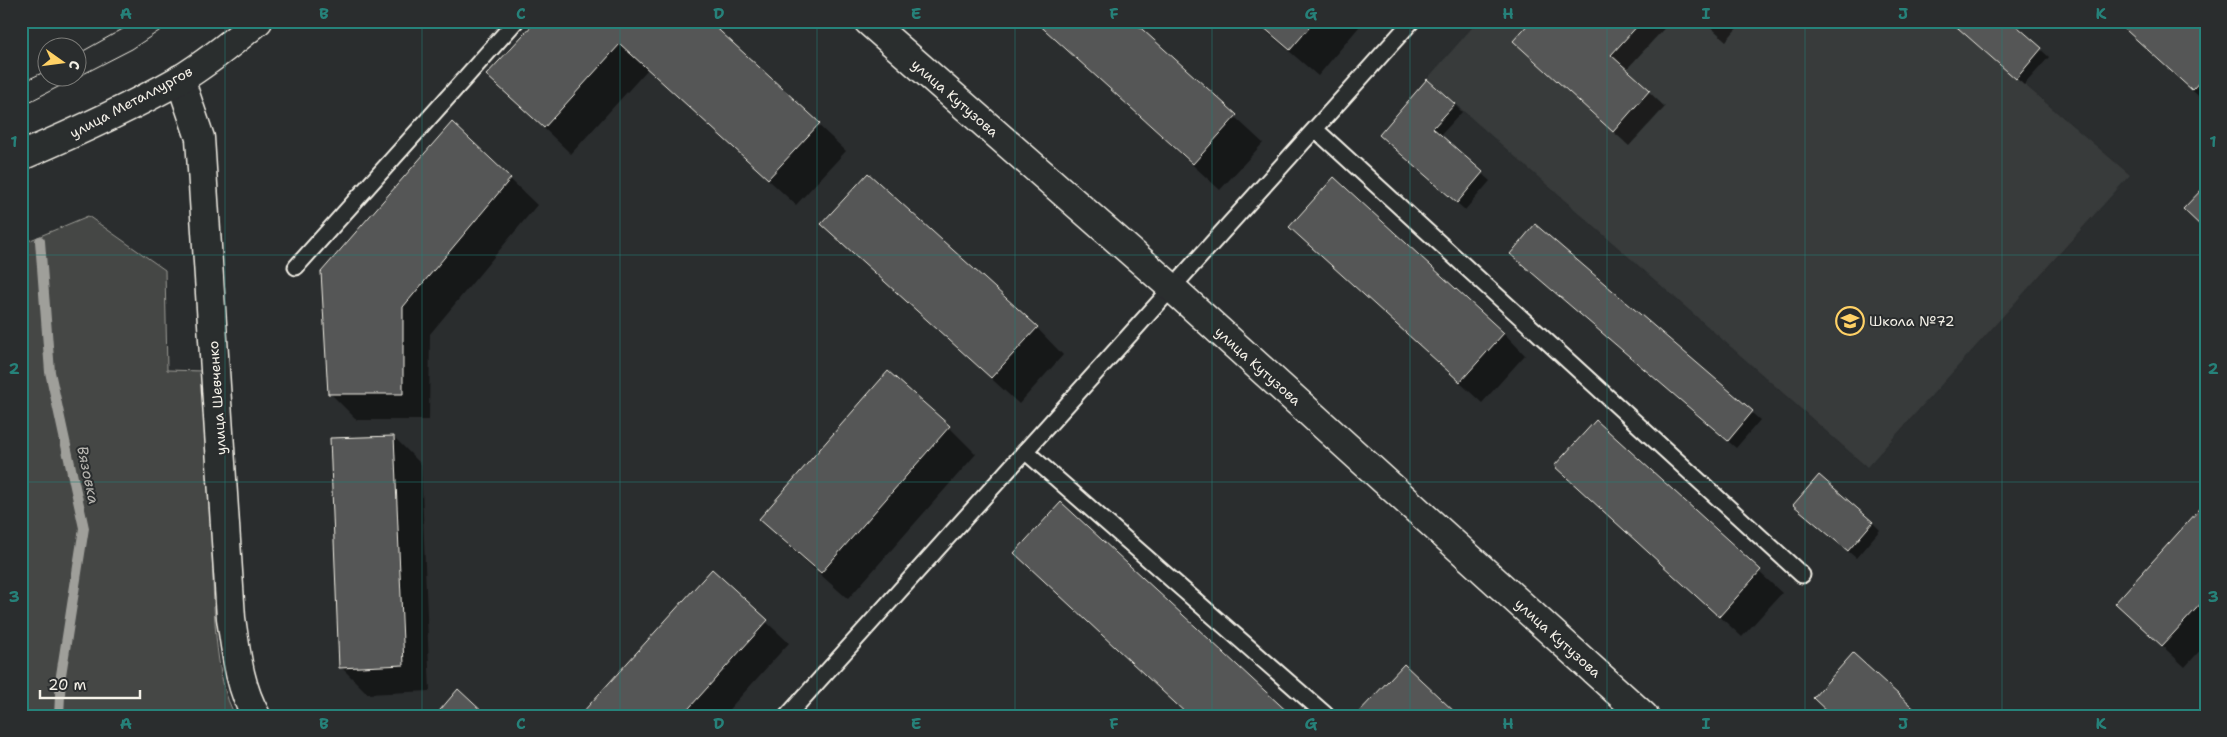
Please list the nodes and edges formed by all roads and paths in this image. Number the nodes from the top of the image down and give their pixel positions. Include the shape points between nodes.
1 (258, 21) edge
2 (516, 21) edge
3 (868, 21) edge
4 (1412, 21) edge
5 (180, 79) junction
6 (1315, 129) junction
7 (21, 156) edge
8 (296, 267) dead end
9 (1172, 288) junction
10 (1026, 451) junction
11 (1802, 575) dead end
12 (1326, 715) edge
13 (256, 716) edge
14 (787, 716) edge
15 (1644, 716) edge

1 - 5 street, улица Металлургов
2 - 8 lane
3 - 9 street, улица Кутузова
4 - 6 lane
5 - 7 street, улица Металлургов via 124,109
5 - 13 street, улица Шевченко via 200,138 231,618 246,699
6 - 9 lane
6 - 11 lane
9 - 10 lane
9 - 15 street, улица Кутузова
10 - 12 lane
10 - 14 lane

